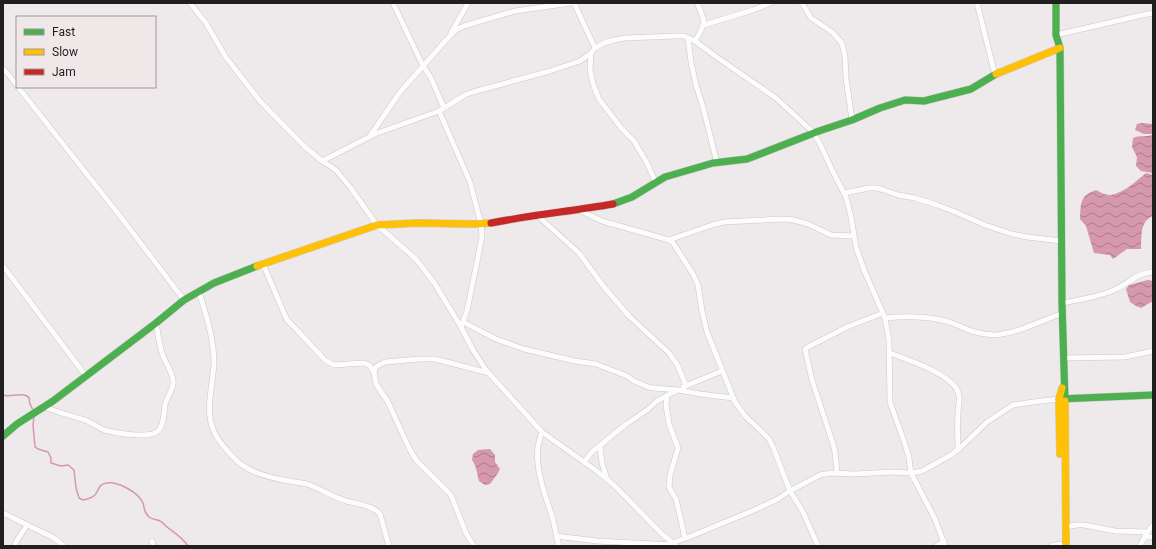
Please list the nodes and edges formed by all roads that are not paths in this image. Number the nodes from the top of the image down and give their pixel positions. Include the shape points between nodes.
1 (392, 3) edge
2 (468, 3) edge
3 (570, 3) edge
4 (574, 3) edge
5 (697, 3) edge
6 (771, 3) edge
7 (802, 3) edge
8 (977, 3) edge
9 (1056, 3) edge
10 (191, 4) edge
11 (762, 5) edge
12 (1153, 13) edge
13 (704, 24) junction
14 (1056, 34) junction
15 (688, 38) junction
16 (447, 39) junction
17 (695, 41) junction
18 (595, 48) junction
19 (1060, 48) junction
20 (591, 53) junction
21 (423, 66) junction
22 (3, 68) edge
23 (996, 75) junction
24 (16, 84) edge
25 (20, 88) edge
26 (442, 110) junction
27 (852, 120) junction
28 (814, 133) junction
29 (370, 137) junction
30 (322, 161) junction
31 (717, 162) junction
32 (656, 183) junction
33 (844, 193) junction
34 (579, 210) junction
35 (538, 216) junction
36 (481, 224) junction
37 (377, 225) junction
38 (854, 236) junction
39 (669, 240) junction
40 (1062, 241) junction
41 (263, 264) junction
42 (3, 266) edge
43 (1153, 272) edge
44 (199, 292) junction
45 (184, 300) junction
46 (1062, 303) junction
47 (883, 313) junction
48 (1063, 313) junction
49 (885, 318) junction
50 (156, 324) junction
51 (462, 325) junction
52 (1153, 351) edge
53 (890, 353) junction
54 (1063, 358) junction
55 (722, 371) junction
56 (374, 372) junction
57 (490, 374) junction
58 (86, 376) junction
59 (686, 386) junction
60 (678, 390) junction
61 (667, 395) junction
62 (1153, 395) edge
63 (733, 398) junction
64 (1062, 399) junction
65 (44, 408) junction
66 (542, 432) junction
67 (3, 436) edge
68 (600, 446) junction
69 (958, 450) junction
70 (584, 462) junction
71 (837, 472) junction
72 (911, 472) junction
73 (607, 479) junction
74 (790, 491) junction
75 (3, 513) edge
76 (27, 525) junction
77 (1153, 525) edge
78 (1066, 527) junction
79 (1146, 534) junction
80 (556, 536) junction
81 (1153, 537) edge
82 (684, 538) junction
83 (675, 544) edge
84 (944, 544) edge
85 (1062, 545) edge
86 (16, 546) edge
87 (64, 546) edge
88 (389, 546) edge
89 (474, 546) edge
90 (559, 546) edge
91 (818, 546) edge
92 (936, 546) edge
93 (1051, 546) edge
94 (1140, 546) edge

1 - 21 street
2 - 16 street
3 - 16 street via 515,11 464,26
4 - 18 street
5 - 13 street
6 - 11 street
7 - 27 street via 810,18 832,32 841,42
8 - 23 street
9 - 14 street
10 - 30 street via 206,23 225,56 256,96
11 - 13 street
12 - 14 street
13 - 17 street
14 - 19 street
15 - 17 street
15 - 18 street via 625,38
15 - 31 street via 694,78
16 - 21 street
17 - 28 street via 776,98
18 - 20 street
19 - 23 street
19 - 40 street
20 - 26 street via 580,61 465,95
20 - 32 street via 590,69 599,99 634,141
21 - 26 street via 431,78
21 - 29 street via 400,92
22 - 24 street
23 - 27 street via 971,89 924,101 905,100
25 - 45 street
26 - 29 street
26 - 36 street via 470,182
27 - 28 street
28 - 31 street via 747,159
28 - 33 street
29 - 30 street
30 - 37 street via 336,170
31 - 32 street via 664,177
32 - 34 street via 618,204
33 - 38 street
33 - 40 street via 877,188 937,205 1012,234
34 - 35 street
34 - 39 street via 602,221
35 - 36 street
35 - 59 street via 580,253 628,316 669,353 678,366
36 - 37 street
36 - 51 street via 482,236 478,258
37 - 41 street
37 - 51 street via 416,259
38 - 39 street via 831,235 808,224 783,219 724,222
38 - 47 street via 864,270
39 - 55 street via 680,253 698,285 702,311
40 - 46 street
41 - 44 street via 214,283
41 - 56 street via 287,320 325,360 334,365 364,363
42 - 58 street
43 - 46 street via 1139,275 1115,290
44 - 45 street
44 - 88 street via 214,362 210,419 220,441 243,467 259,474 310,485 337,498 377,510
45 - 50 street
46 - 48 street
47 - 49 street
47 - 71 street via 805,349 834,448
48 - 49 street via 1014,331 994,335 934,320
48 - 54 street
49 - 53 street
50 - 58 street
50 - 65 street via 160,346 173,379 158,431 138,436 118,433
51 - 57 street via 473,350
51 - 60 street via 524,349 596,364 648,387
52 - 54 street via 1125,357
53 - 69 street via 942,376 957,389
53 - 72 street via 890,402 906,446
54 - 64 street
55 - 59 street
55 - 63 street
56 - 57 street via 379,364 385,362 419,358 435,359
56 - 89 street via 376,384 388,402 409,448 416,460 451,495
57 - 66 street
58 - 65 street
59 - 60 street
60 - 61 street
60 - 63 street
61 - 68 street
61 - 82 street via 669,424 678,448 669,487 676,499
62 - 64 street
63 - 74 street via 742,413 769,439
64 - 69 street via 1013,406 987,422
64 - 78 street
64 - 85 street
65 - 67 street via 17,424
66 - 70 street
66 - 80 street via 538,447 539,468
68 - 70 street
68 - 73 street
69 - 72 street via 922,471
70 - 73 street
71 - 72 street
71 - 74 street via 820,475
72 - 84 street via 935,519
73 - 83 street
74 - 82 street via 758,508
74 - 91 street via 803,512
75 - 76 street
76 - 86 street
76 - 87 street via 54,538
77 - 79 street
78 - 79 street via 1084,525
78 - 85 street
79 - 81 street
79 - 94 street
80 - 83 street via 597,542
80 - 90 street
82 - 83 street
84 - 92 street
85 - 93 street

